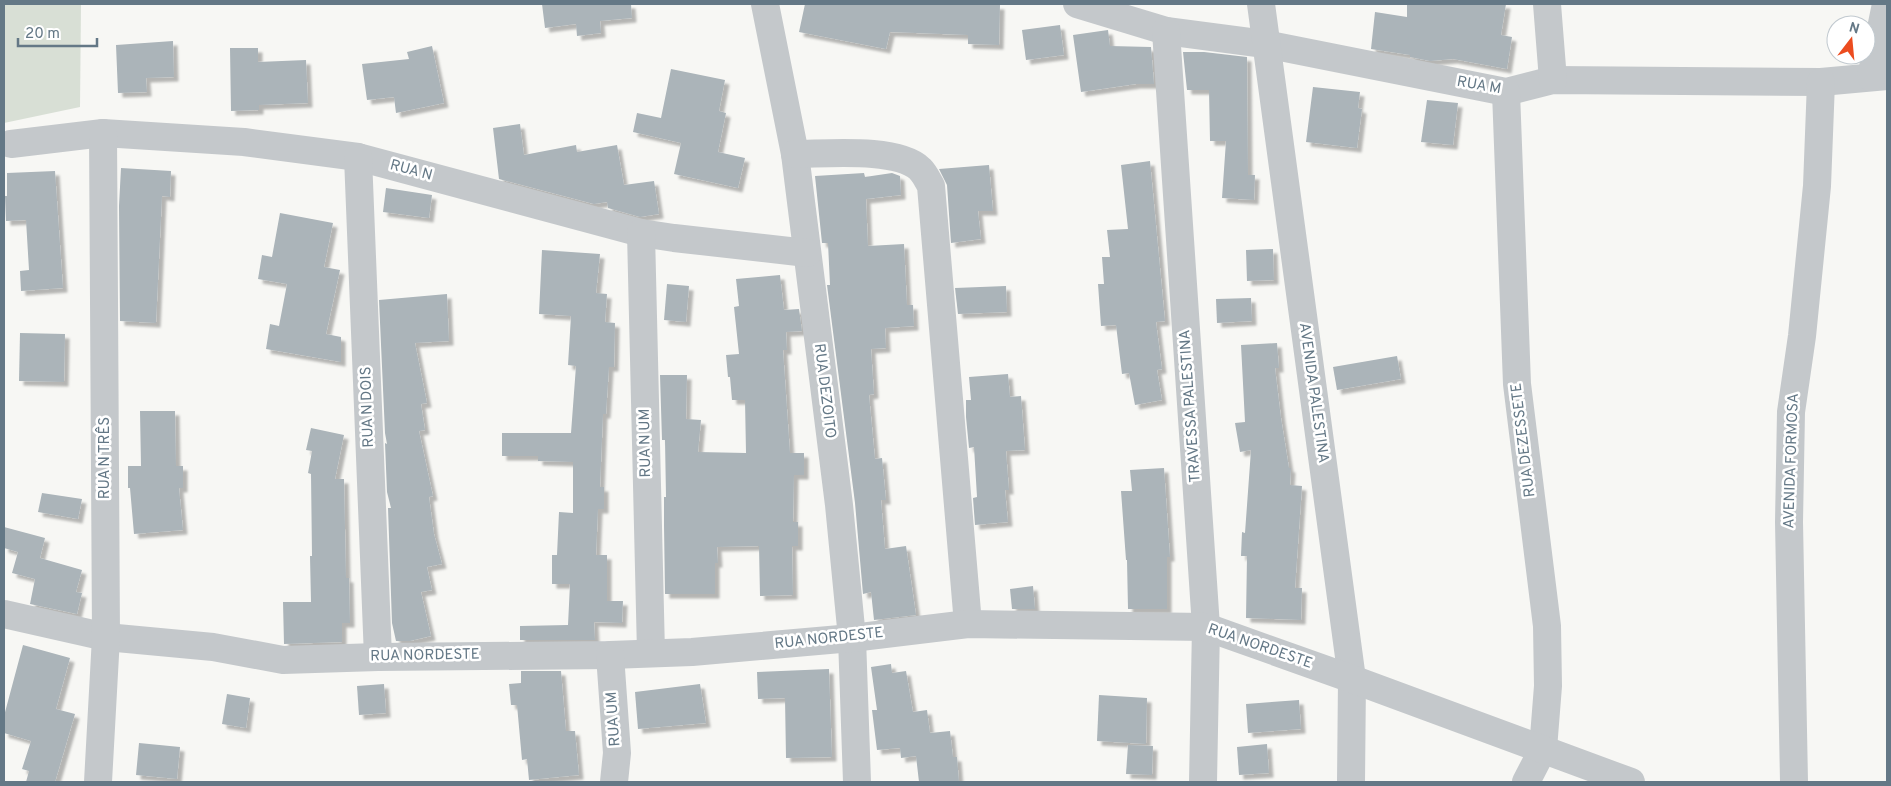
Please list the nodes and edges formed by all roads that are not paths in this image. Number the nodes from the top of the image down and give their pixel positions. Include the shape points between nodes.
1 (765, 4) edge
2 (1077, 4) edge
3 (1261, 4) edge
4 (1547, 4) edge
5 (1886, 4) edge
6 (1166, 31) junction
7 (1266, 44) junction
8 (1879, 77) edge
9 (1553, 80) junction
10 (1821, 82) junction
11 (1506, 92) junction
12 (103, 133) junction
13 (11, 144) dead end
14 (794, 154) junction
15 (358, 157) junction
16 (642, 233) junction
17 (807, 254) junction
18 (4, 614) edge
19 (968, 624) junction
20 (1206, 627) junction
21 (106, 637) junction
22 (852, 638) junction
23 (651, 653) junction
24 (610, 655) junction
25 (378, 656) junction
26 (1352, 679) junction
27 (1543, 749) junction
28 (98, 782) edge
29 (614, 782) edge
30 (857, 782) edge
31 (1203, 782) edge
32 (1351, 782) edge
33 (1526, 782) edge
34 (1631, 782) edge
35 (1794, 782) edge

1 - 14 street, RUA DEZOITO
2 - 6 street, RUA M
3 - 7 street, AVENIDA PALESTINA
4 - 9 street
5 - 8 street
6 - 7 street, RUA M
6 - 20 street, TRAVESSA PALESTINA
7 - 11 street, RUA M
7 - 26 street, AVENIDA PALESTINA
8 - 10 street, RUA M
9 - 10 street, RUA M
9 - 11 street, RUA M
10 - 35 street, AVENIDA FORMOSA via 1817,186 1792,412 1789,522
11 - 27 street, RUA DEZESSETE via 1516,384 1547,626 1548,686
12 - 13 street, RUA N
12 - 15 street, RUA N via 244,142
12 - 21 street, RUA N TRÊS
14 - 17 street, RUA DEZOITO
14 - 19 street via 877,154 901,159 920,169 931,186
15 - 16 street, RUA N
15 - 25 street, RUA N DOIS
16 - 17 street, RUA N
16 - 23 street, RUA N UM
17 - 22 street, RUA DEZOITO via 839,505
18 - 21 street, RUA NORDESTE
19 - 20 street, RUA NORDESTE
19 - 22 street, RUA NORDESTE
20 - 26 street, RUA NORDESTE
20 - 31 street, TRAVESSA PALESTINA
21 - 25 street, RUA NORDESTE via 213,647 283,660
21 - 28 street, RUA N TRÊS
22 - 23 street, RUA NORDESTE
22 - 30 street, RUA DEZOITO
23 - 24 street, RUA NORDESTE
24 - 25 street, RUA NORDESTE
24 - 29 street, RUA UM via 617,754
26 - 27 street, RUA NORDESTE
26 - 32 street, AVENIDA PALESTINA
27 - 33 street, RUA DEZESSETE
27 - 34 street, RUA NORDESTE

